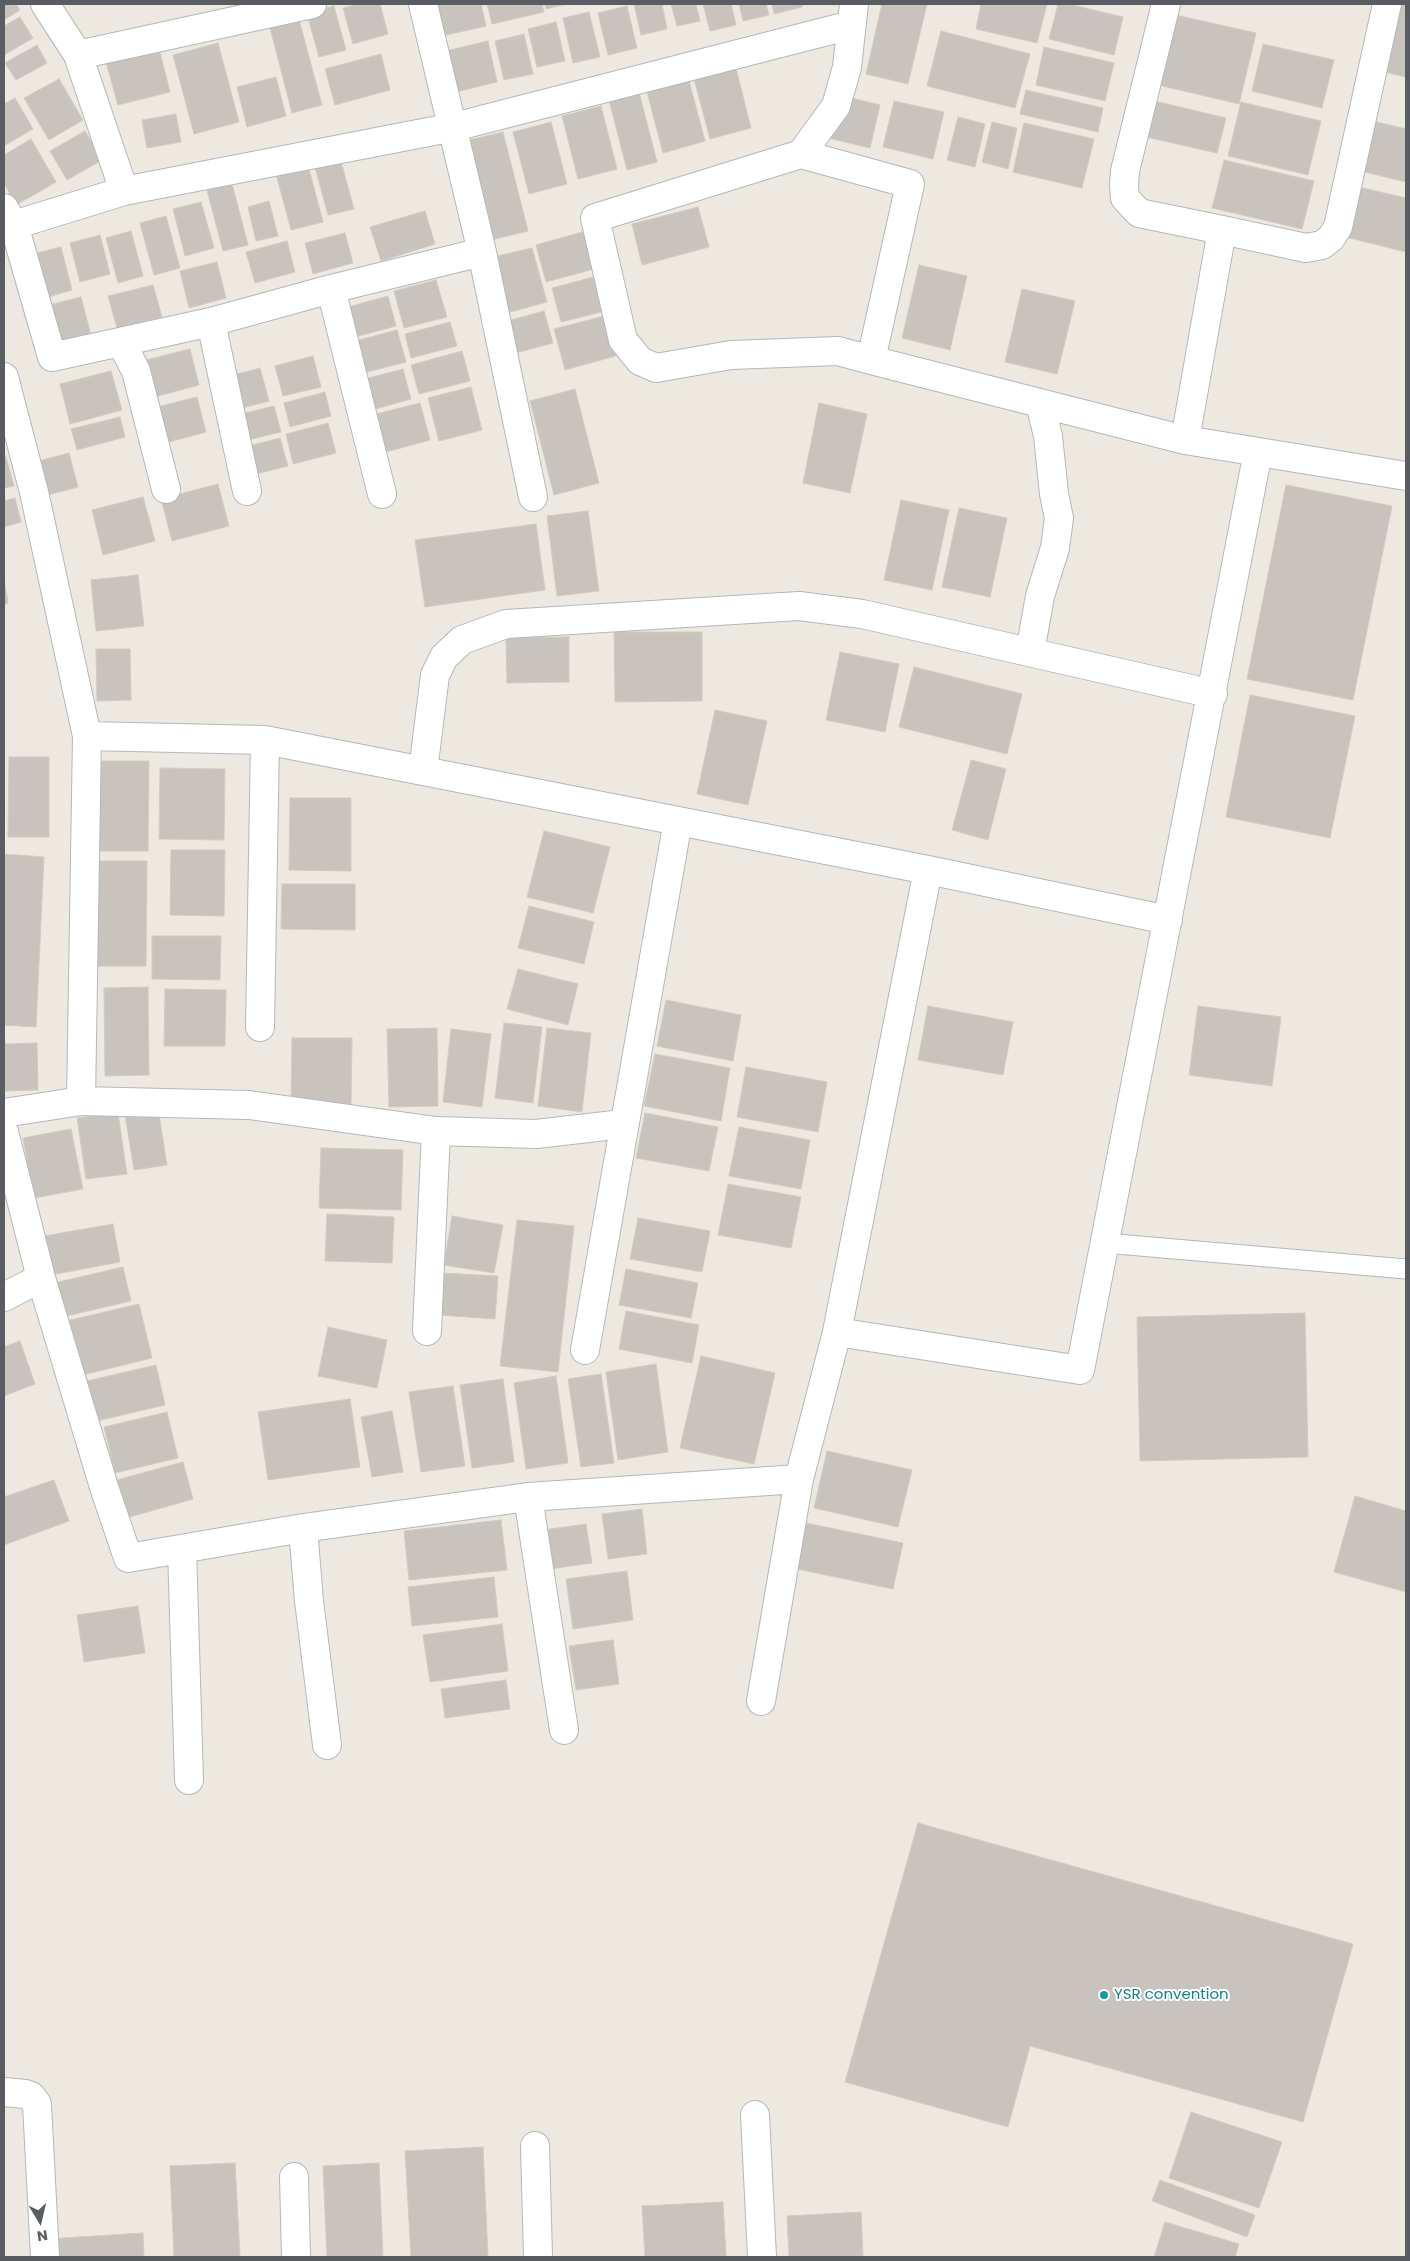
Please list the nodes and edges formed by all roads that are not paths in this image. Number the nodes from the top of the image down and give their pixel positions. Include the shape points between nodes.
1 (45, 4) edge
2 (312, 4) edge
3 (423, 4) edge
4 (1166, 4) edge
5 (1387, 4) edge
6 (853, 14) edge
7 (78, 55) junction
8 (454, 127) junction
9 (801, 154) junction
10 (124, 191) junction
11 (7, 220) edge
12 (1222, 230) junction
13 (482, 252) junction
14 (331, 289) junction
15 (211, 322) junction
16 (121, 342) junction
17 (871, 360) junction
18 (4, 377) edge
19 (1040, 403) junction
20 (1185, 440) junction
21 (1258, 452) junction
22 (1406, 476) edge
23 (166, 489) dead end
24 (246, 491) dead end
25 (382, 494) dead end
26 (533, 497) dead end
27 (1030, 652) junction
28 (1213, 694) junction
29 (88, 736) junction
30 (265, 740) junction
31 (423, 771) junction
32 (678, 821) junction
33 (928, 870) junction
34 (1168, 920) junction
35 (260, 1027) dead end
36 (80, 1101) junction
37 (4, 1113) edge
38 (623, 1124) junction
39 (436, 1131) junction
40 (4, 1132) edge
41 (1105, 1243) junction
42 (1406, 1269) edge
43 (41, 1278) junction
44 (4, 1296) edge
45 (427, 1331) dead end
46 (837, 1332) junction
47 (585, 1350) dead end
48 (799, 1479) junction
49 (528, 1497) junction
50 (303, 1528) junction
51 (182, 1549) junction
52 (761, 1701) dead end
53 (564, 1730) dead end
54 (327, 1744) dead end
55 (189, 1780) dead end
56 (4, 2092) edge
57 (755, 2115) dead end
58 (535, 2146) dead end
59 (294, 2177) dead end
60 (45, 2257) edge
61 (296, 2257) edge
62 (538, 2257) edge
63 (762, 2257) edge

1 - 7 street
2 - 7 street
3 - 8 street
4 - 12 street via 1125,171 1125,198 1138,213
5 - 12 street via 1338,227 1331,238 1322,245 1306,248
6 - 8 street
6 - 9 street via 847,68 836,106
7 - 10 street
8 - 10 street
8 - 13 street
9 - 17 street via 910,184
9 - 17 street via 595,218 623,340 640,361 656,368 731,355 838,351
10 - 11 street
11 - 16 street via 52,357
12 - 20 street
13 - 14 street
13 - 26 street
14 - 15 street
14 - 25 street
15 - 16 street
15 - 24 street
16 - 23 street via 136,371
17 - 19 street
18 - 29 street via 34,492
19 - 20 street
19 - 27 street via 1048,436 1059,518
20 - 21 street
21 - 22 street
21 - 28 street
27 - 28 street
27 - 31 street via 862,614 799,606 506,624 462,640 444,657 435,675
28 - 34 street
29 - 30 street
29 - 36 street
30 - 31 street
30 - 35 street
31 - 32 street
32 - 33 street
32 - 38 street
33 - 34 street
33 - 46 street
34 - 41 street
36 - 37 street
36 - 39 street via 249,1105
38 - 39 street via 536,1134
38 - 47 street
39 - 45 street
40 - 43 street
41 - 42 lane
41 - 46 street via 1080,1370
43 - 44 street
43 - 51 street via 128,1558
46 - 48 street
48 - 49 street
48 - 52 street
49 - 50 street
49 - 53 street
50 - 51 street
50 - 54 street
51 - 55 street
56 - 60 street via 31,2096 37,2104
57 - 63 street
58 - 62 street
59 - 61 street

